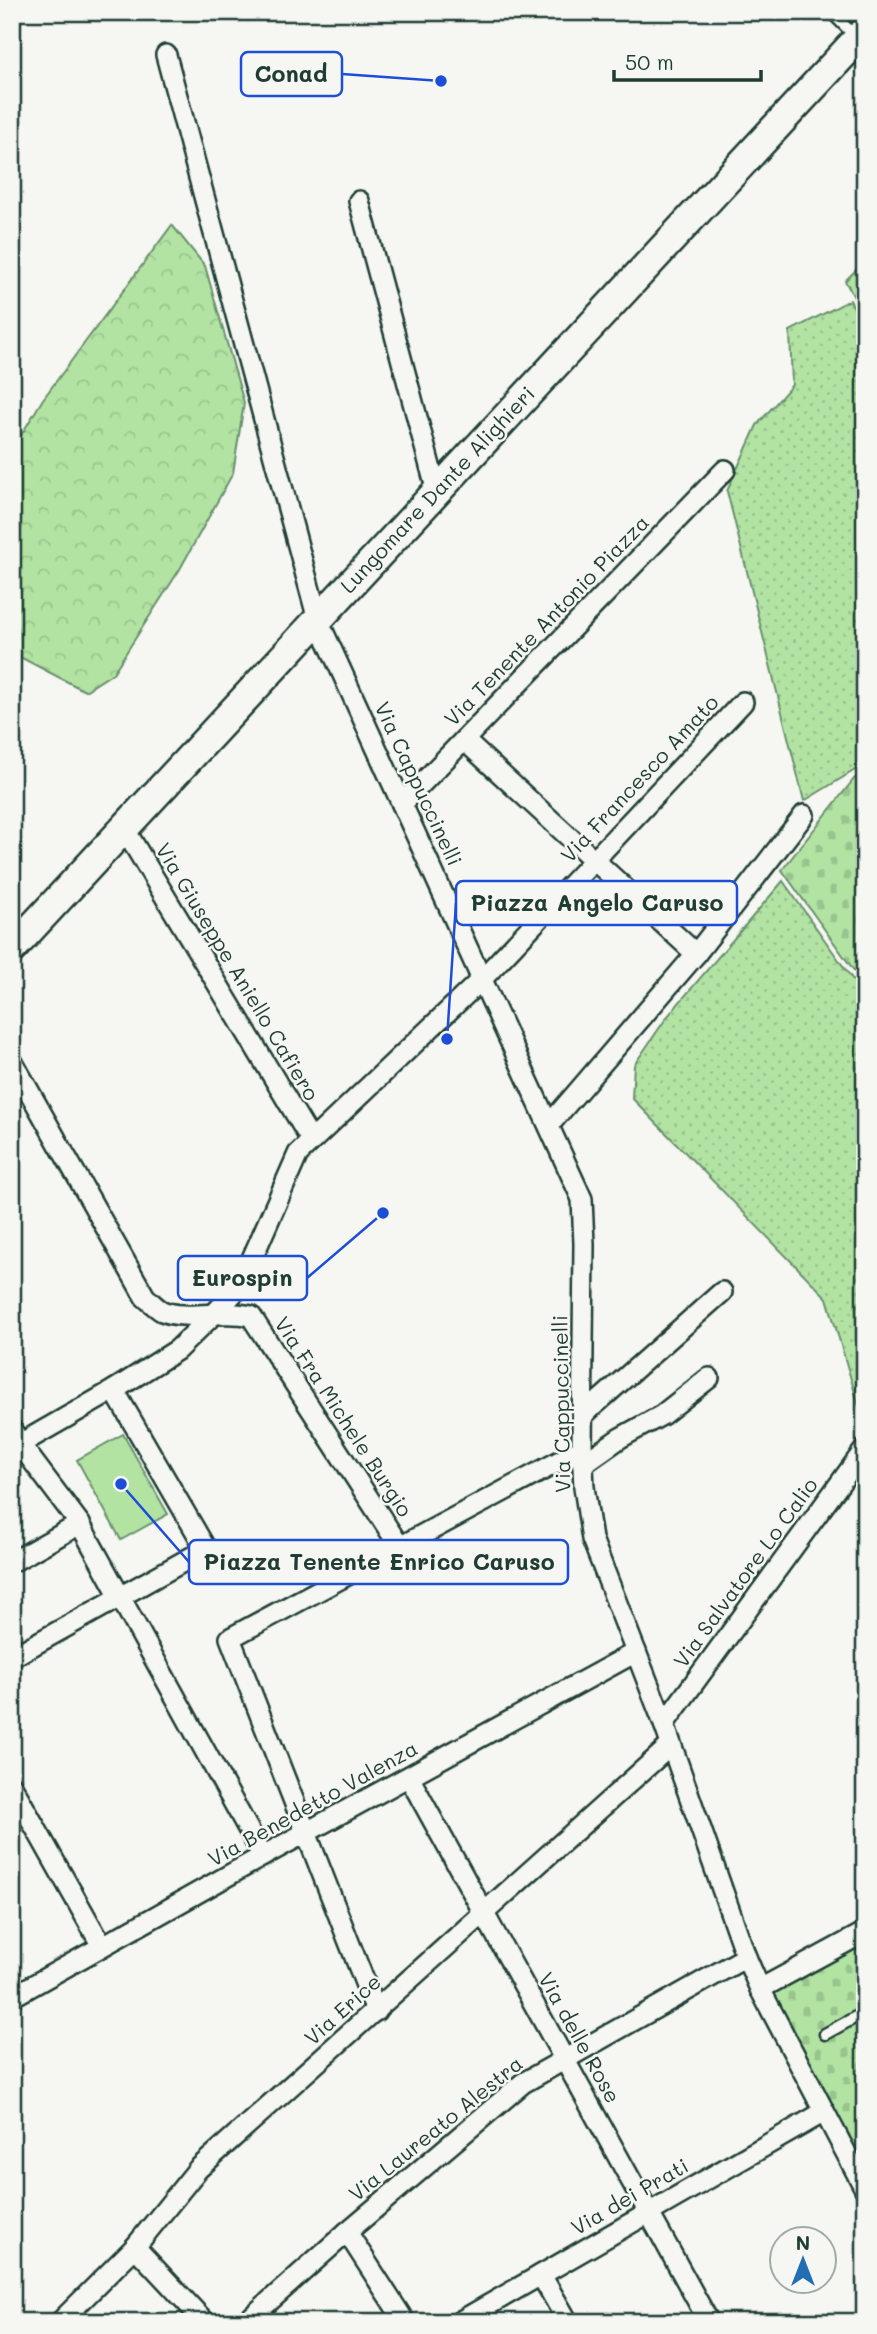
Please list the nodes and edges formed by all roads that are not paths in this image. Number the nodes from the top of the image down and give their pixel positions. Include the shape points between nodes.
1 (831, 12) edge
2 (861, 35) edge
3 (166, 55) dead end
4 (359, 201) dead end
5 (725, 470) dead end
6 (437, 492) junction
7 (318, 620) junction
8 (743, 702) dead end
9 (464, 740) junction
10 (402, 804) junction
11 (804, 815) dead end
12 (124, 828) junction
13 (594, 860) junction
14 (12, 949) edge
15 (696, 954) junction
16 (483, 978) junction
17 (12, 1061) edge
18 (550, 1124) junction
19 (311, 1140) junction
20 (722, 1292) dead end
21 (216, 1312) junction
22 (709, 1378) dead end
23 (114, 1390) junction
24 (582, 1416) junction
25 (15, 1441) edge
26 (865, 1449) edge
27 (583, 1456) junction
28 (80, 1524) junction
29 (400, 1547) junction
30 (12, 1562) edge
31 (119, 1597) junction
32 (636, 1652) junction
33 (12, 1657) edge
34 (664, 1724) junction
35 (671, 1745) junction
36 (409, 1777) junction
37 (12, 1786) edge
38 (307, 1834) junction
39 (263, 1856) junction
40 (485, 1914) junction
41 (865, 1931) edge
42 (102, 1946) junction
43 (746, 1957) junction
44 (761, 1989) junction
45 (12, 1997) edge
46 (376, 2011) junction
47 (865, 2012) edge
48 (825, 2034) dead end
49 (564, 2060) junction
50 (824, 2112) junction
51 (865, 2189) edge
52 (649, 2213) junction
53 (347, 2232) junction
54 (135, 2247) junction
55 (541, 2275) junction
56 (60, 2322) edge
57 (205, 2322) edge
58 (246, 2322) edge
59 (405, 2322) edge
60 (459, 2322) edge
61 (568, 2322) edge
62 (709, 2322) edge

1 - 2 lane
2 - 6 main road, Lungomare Dante Alighieri
3 - 7 street, Via Cappuccinelli
4 - 6 street
5 - 9 street, Via Tenente Antonio Piazza
6 - 7 main road, Lungomare Dante Alighieri
7 - 10 street, Via Cappuccinelli
7 - 12 main road, Lungomare Dante Alighieri
8 - 13 street, Via Francesco Amato
9 - 10 street, Via Tenente Antonio Piazza
9 - 13 street
10 - 16 street, Via Cappuccinelli
11 - 15 street
12 - 14 main road, Lungomare Dante Alighieri
12 - 19 street, Via Giuseppe Aniello Cafiero
13 - 15 street
13 - 16 street, Via Francesco Amato
15 - 18 street
16 - 18 street, Via Cappuccinelli
16 - 19 street, Via Francesco Amato
17 - 21 street, Via Fra Michele Burgio via 145,1297 172,1313
18 - 24 street, Via Cappuccinelli via 582,1199
19 - 21 street via 298,1154 240,1286
20 - 24 street
21 - 23 street via 177,1350
21 - 29 street, Via Fra Michele Burgio via 251,1316
22 - 27 street via 662,1415
23 - 25 street
23 - 31 street via 206,1549
24 - 27 street, Via Cappuccinelli
25 - 28 street
26 - 34 street, Via Salvatore Lo Calio
27 - 29 street
27 - 32 street, Via Cappuccinelli via 592,1539
28 - 30 street
28 - 31 street
29 - 38 street via 230,1638
31 - 33 street
31 - 39 street
32 - 34 street, Via Cappuccinelli
32 - 36 street, Via Benedetto Valenza
34 - 35 street, Via Cappuccinelli
35 - 40 street, Via Erice
35 - 43 street, Via Cappuccinelli
36 - 38 street, Via Benedetto Valenza
36 - 40 street, Via delle Rose
37 - 42 street
38 - 39 street, Via Benedetto Valenza
38 - 46 street
39 - 42 street, Via Benedetto Valenza
40 - 46 street, Via Erice
40 - 49 street, Via delle Rose
41 - 44 street
42 - 45 street, Via Benedetto Valenza
43 - 44 street, Via Cappuccinelli
43 - 49 street, Via Laureato Alestra
44 - 50 street, Via Cappuccinelli
46 - 54 street, Via Erice via 198,2169
47 - 48 lane
49 - 52 street, Via delle Rose
49 - 53 street, Via Laureato Alestra via 523,2083
50 - 51 street, Via Cappuccinelli
50 - 52 street, Via dei Prati
52 - 55 street, Via dei Prati
52 - 62 street, Via delle Rose
53 - 58 street, Via Laureato Alestra
53 - 59 street
54 - 56 street, Via Erice
54 - 57 street
55 - 60 street, Via dei Prati
55 - 61 street

